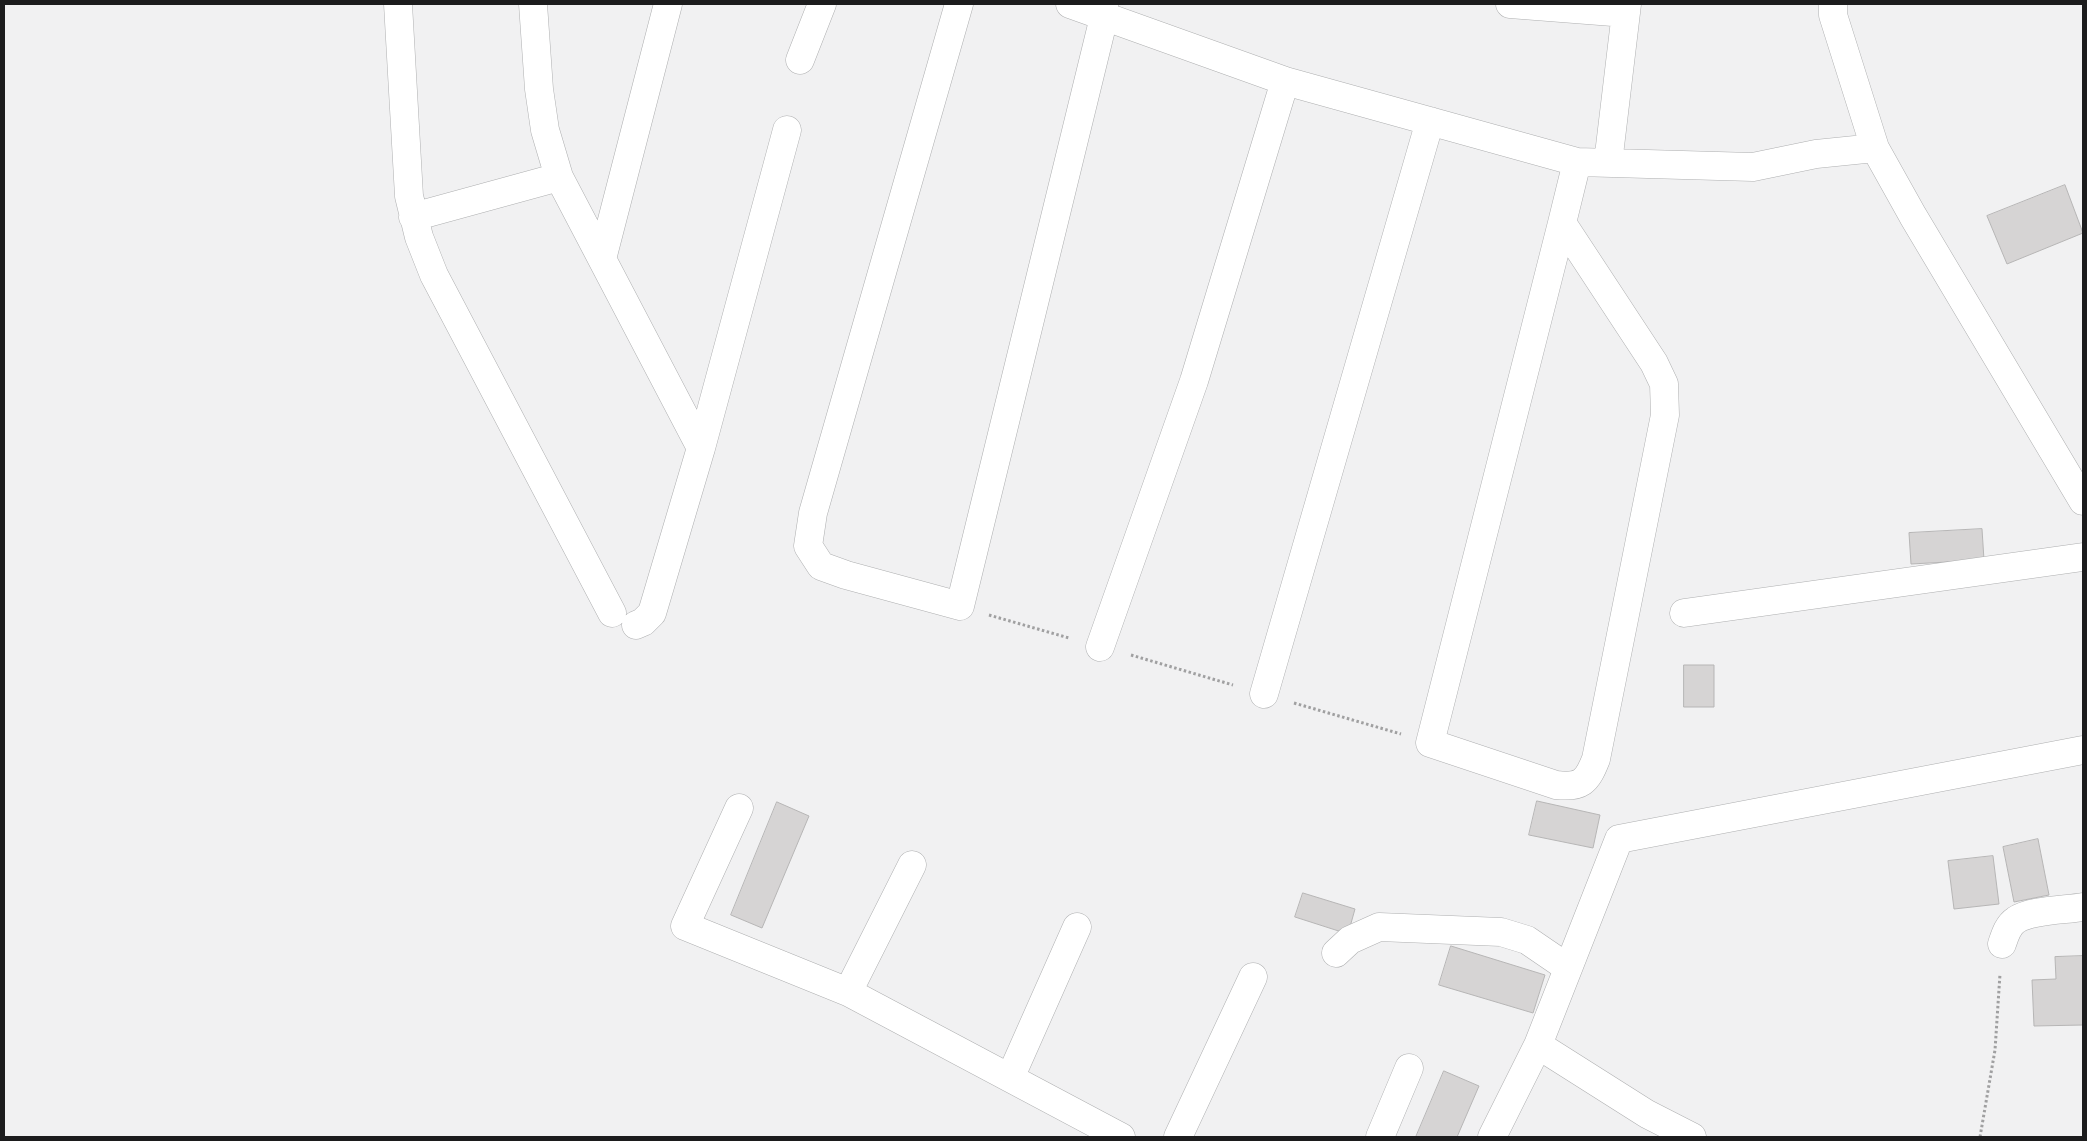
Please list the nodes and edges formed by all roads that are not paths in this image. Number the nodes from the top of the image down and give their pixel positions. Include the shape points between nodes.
1 (398, 4) edge
2 (533, 4) edge
3 (668, 4) edge
4 (822, 4) edge
5 (959, 4) edge
6 (1070, 4) edge
7 (1510, 4) edge
8 (1833, 4) edge
9 (1627, 8) edge
10 (1104, 10) edge
11 (800, 60) dead end
12 (1285, 81) junction
13 (1430, 121) junction
14 (787, 130) dead end
15 (1875, 148) junction
16 (1577, 162) junction
17 (1608, 163) junction
18 (559, 177) junction
19 (414, 217) junction
20 (1562, 223) junction
21 (602, 258) junction
22 (701, 448) junction
23 (2081, 494) edge
24 (2083, 557) edge
25 (612, 613) dead end
26 (1684, 613) dead end
27 (636, 625) dead end
28 (1100, 647) road end
29 (1264, 694) road end
30 (2083, 750) edge
31 (738, 808) dead end
32 (912, 865) dead end
33 (2083, 907) edge
34 (1077, 927) dead end
35 (2002, 944) road end
36 (1336, 953) dead end
37 (1568, 968) junction
38 (1252, 977) dead end
39 (848, 992) junction
40 (1538, 1045) junction
41 (1409, 1068) dead end
42 (1010, 1078) junction
43 (1121, 1137) edge
44 (1178, 1137) edge
45 (1380, 1137) edge
46 (1492, 1137) edge
47 (1692, 1137) edge

1 - 19 street via 409,196
2 - 18 street via 545,130
3 - 21 street
4 - 11 street
5 - 10 street via 813,513 808,546 821,566 960,606
6 - 10 street
7 - 9 street
8 - 15 street via 1833,14
9 - 17 street
10 - 12 street
12 - 13 street
12 - 28 street via 1194,381
13 - 16 street
13 - 29 street
14 - 22 street
15 - 17 street via 1816,154 1753,168
15 - 23 street
16 - 17 street
16 - 20 street
18 - 19 street
18 - 21 street
19 - 25 street via 434,275
20 - 20 street via 1654,362 1664,384 1665,415 1596,759 1590,776 1580,784 1569,786 1556,785 1430,743
21 - 22 street
22 - 27 street via 652,613
24 - 26 street
30 - 37 street via 1619,838
31 - 39 street via 685,926
32 - 39 street
33 - 35 street via 2028,915 2016,920 2006,932
34 - 42 street
36 - 37 street via 1350,940 1379,927 1501,932 1527,940
37 - 40 street
38 - 44 street
39 - 42 street
40 - 46 street
40 - 47 street via 1647,1114
41 - 45 street
42 - 43 street

